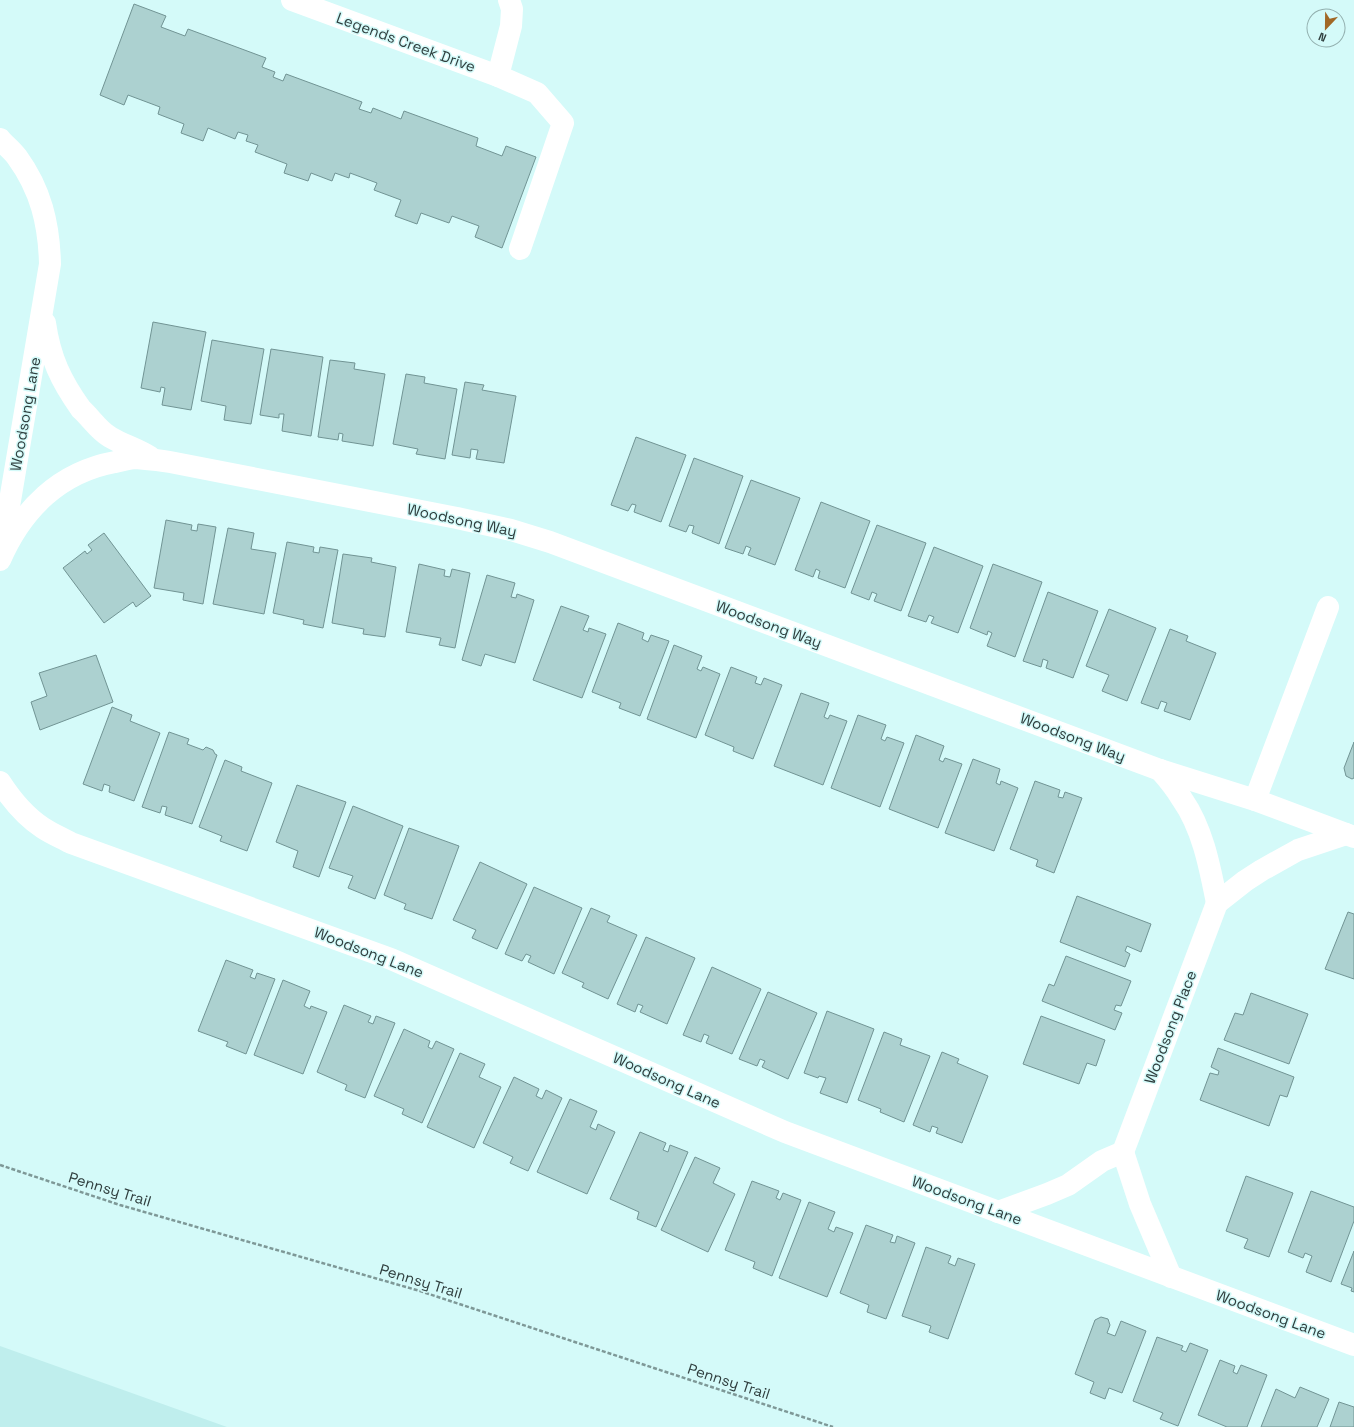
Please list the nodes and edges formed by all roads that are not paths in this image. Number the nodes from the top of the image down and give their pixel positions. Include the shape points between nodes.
1 (292, 0) edge
2 (509, 0) edge
3 (498, 76) junction
4 (0, 139) edge
5 (520, 249) dead end
6 (44, 302) junction
7 (162, 461) junction
8 (0, 559) edge
9 (1328, 607) dead end
10 (1160, 770) junction
11 (0, 782) edge
12 (1255, 800) junction
13 (1350, 835) edge
14 (1217, 903) junction
15 (1123, 1152) junction
16 (998, 1212) junction
17 (1171, 1277) junction
18 (1354, 1345) edge

1 - 3 street, Legends Creek Drive
2 - 3 street via 512,9 511,26
3 - 5 street, Legends Creek Drive via 537,93 563,123
4 - 6 street, Woodsong Way via 17,157 40,199 50,246
6 - 7 street, Woodsong Way via 50,349 58,374 80,409 110,437
6 - 8 street, Woodsong Lane
7 - 8 street, Woodsong Lane via 135,458 102,464 58,485 24,516
7 - 10 street, Woodsong Way via 457,518 550,542
9 - 12 street
10 - 12 street, Woodsong Way
10 - 14 street via 1183,800 1201,836
11 - 16 street, Woodsong Lane via 18,806 42,827 71,843 391,959 785,1132
12 - 13 street, Woodsong Way
13 - 14 street via 1298,850 1245,881
14 - 15 street, Woodsong Place
15 - 16 street via 1102,1161 1068,1184
15 - 17 street via 1140,1204
16 - 17 street, Woodsong Lane
17 - 18 street, Woodsong Lane

